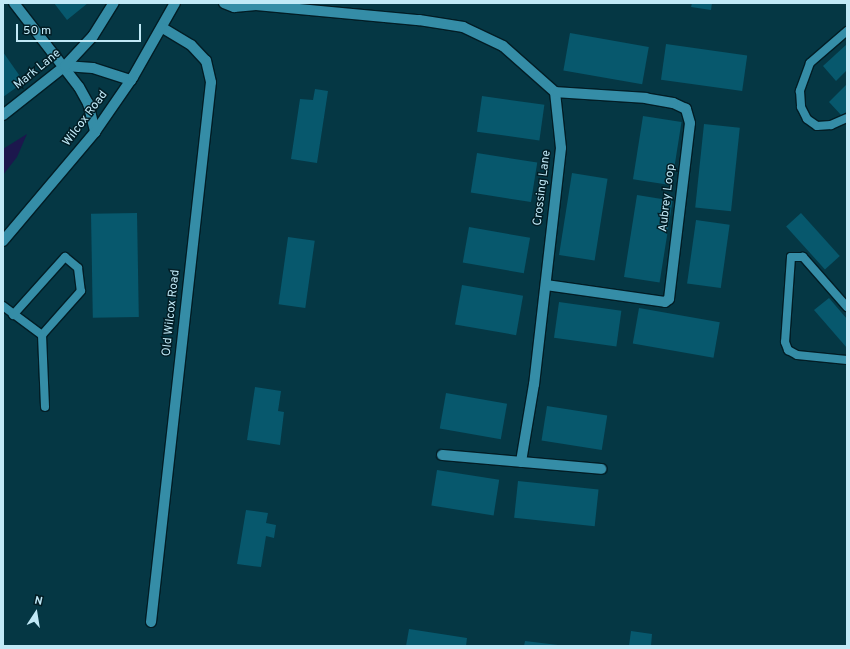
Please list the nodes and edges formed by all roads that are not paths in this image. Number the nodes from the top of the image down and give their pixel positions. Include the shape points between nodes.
1 (14, 3) edge
2 (114, 3) edge
3 (175, 3) edge
4 (224, 3) edge
5 (255, 4) edge
6 (163, 28) junction
7 (847, 31) edge
8 (65, 66) junction
9 (131, 80) junction
10 (555, 92) junction
11 (3, 114) edge
12 (847, 118) edge
13 (94, 132) junction
14 (3, 241) edge
15 (546, 285) junction
16 (3, 306) edge
17 (847, 307) edge
18 (13, 315) junction
19 (42, 334) junction
20 (847, 360) edge
21 (45, 407) dead end
22 (442, 455) dead end
23 (520, 462) junction
24 (601, 470) dead end
25 (152, 622) dead end

1 - 8 street
2 - 8 street, Mark Lane via 93,36
3 - 6 street, Wilcox Road
4 - 5 street via 234,7
5 - 10 street via 419,20 463,27 503,46
6 - 9 street, Wilcox Road
6 - 25 street, Old Wilcox Road via 191,45 206,61 211,82
7 - 12 lane via 810,62 800,91 801,107 807,119 817,126 831,125
8 - 9 street via 93,68
8 - 11 street, Mark Lane
8 - 13 street via 88,103
9 - 13 street, Wilcox Road
10 - 15 street, Crossing Lane via 561,148
10 - 15 street, Aubrey Loop via 646,98 673,103 686,109 690,123 669,299 665,302
13 - 14 street, Wilcox Road
15 - 23 street, Crossing Lane via 534,384
16 - 18 lane
17 - 20 lane via 803,258 791,257 785,342 788,350 797,355
18 - 19 lane
18 - 19 lane via 65,257 78,268 81,291
19 - 21 lane
22 - 23 street
23 - 24 street

